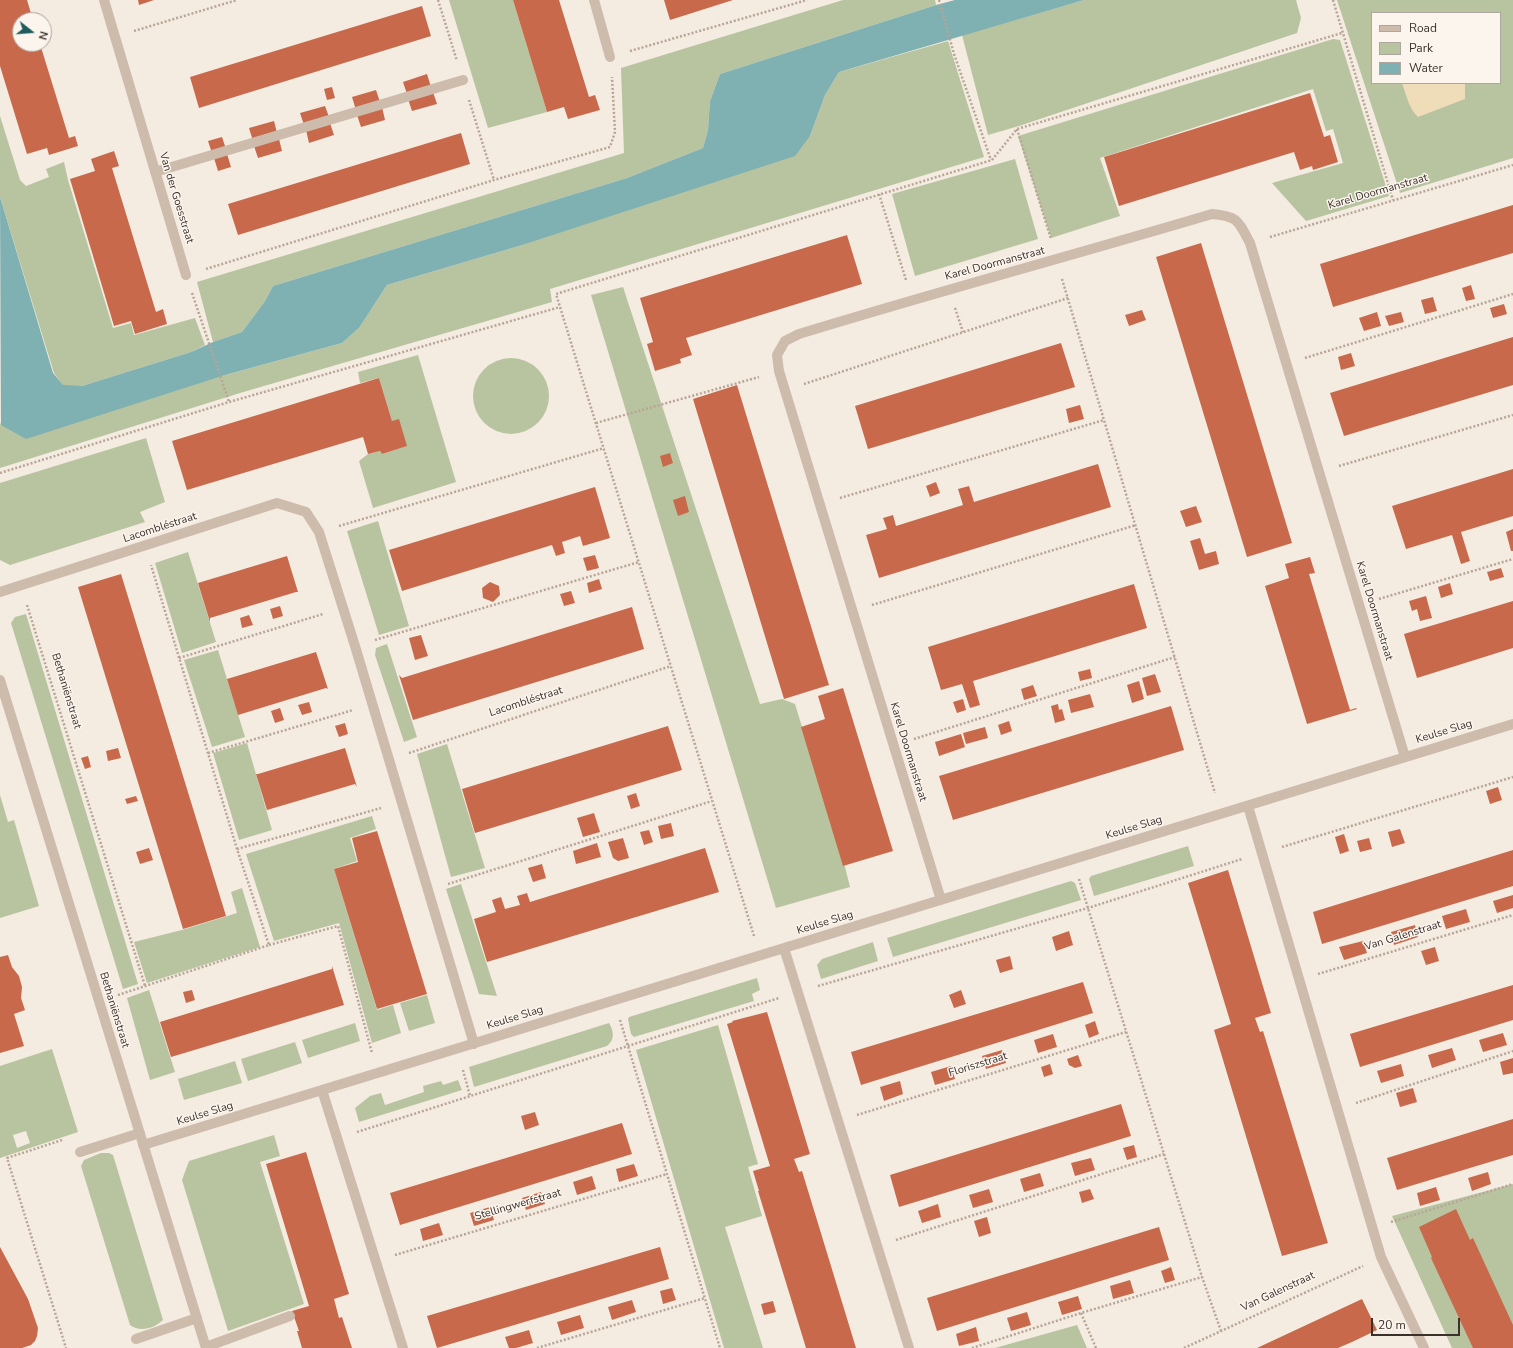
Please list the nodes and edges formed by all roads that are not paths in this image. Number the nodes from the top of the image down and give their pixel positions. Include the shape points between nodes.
1 (104, 0) edge
2 (594, 0) edge
3 (610, 57) road end
4 (463, 80) dead end
5 (155, 172) junction
6 (186, 275) road end
7 (0, 592) edge
8 (0, 680) edge
9 (1513, 724) edge
10 (1405, 757) junction
11 (1248, 806) junction
12 (941, 900) junction
13 (784, 948) junction
14 (474, 1044) junction
15 (322, 1090) junction
16 (140, 1133) junction
17 (144, 1145) junction
18 (80, 1152) dead end
19 (290, 1316) dead end
20 (196, 1318) junction
21 (136, 1339) dead end
22 (206, 1348) edge
23 (403, 1348) edge
24 (909, 1348) edge
25 (1424, 1348) edge

1 - 5 street, Van der Goesstraat
2 - 3 street
4 - 5 street
5 - 6 street, Van der Goesstraat
7 - 14 street, Lacombléstraat via 277,504 306,512 319,532
8 - 16 street, Bethaniënstraat
9 - 10 street, Keulse Slag
10 - 11 street, Keulse Slag
10 - 12 street, Karel Doormanstraat via 1250,243 1239,222 1228,216 1212,214 799,334 785,341 777,355 779,371
11 - 12 street, Keulse Slag
11 - 25 street via 1381,1257
12 - 13 street, Keulse Slag
13 - 14 street, Keulse Slag
13 - 24 street
14 - 15 street, Keulse Slag
15 - 17 street, Keulse Slag
15 - 23 street
16 - 17 street, Bethaniënstraat
16 - 18 street
17 - 20 street, Bethaniënstraat
19 - 22 street
20 - 21 street
20 - 22 street, Bethaniënstraat

